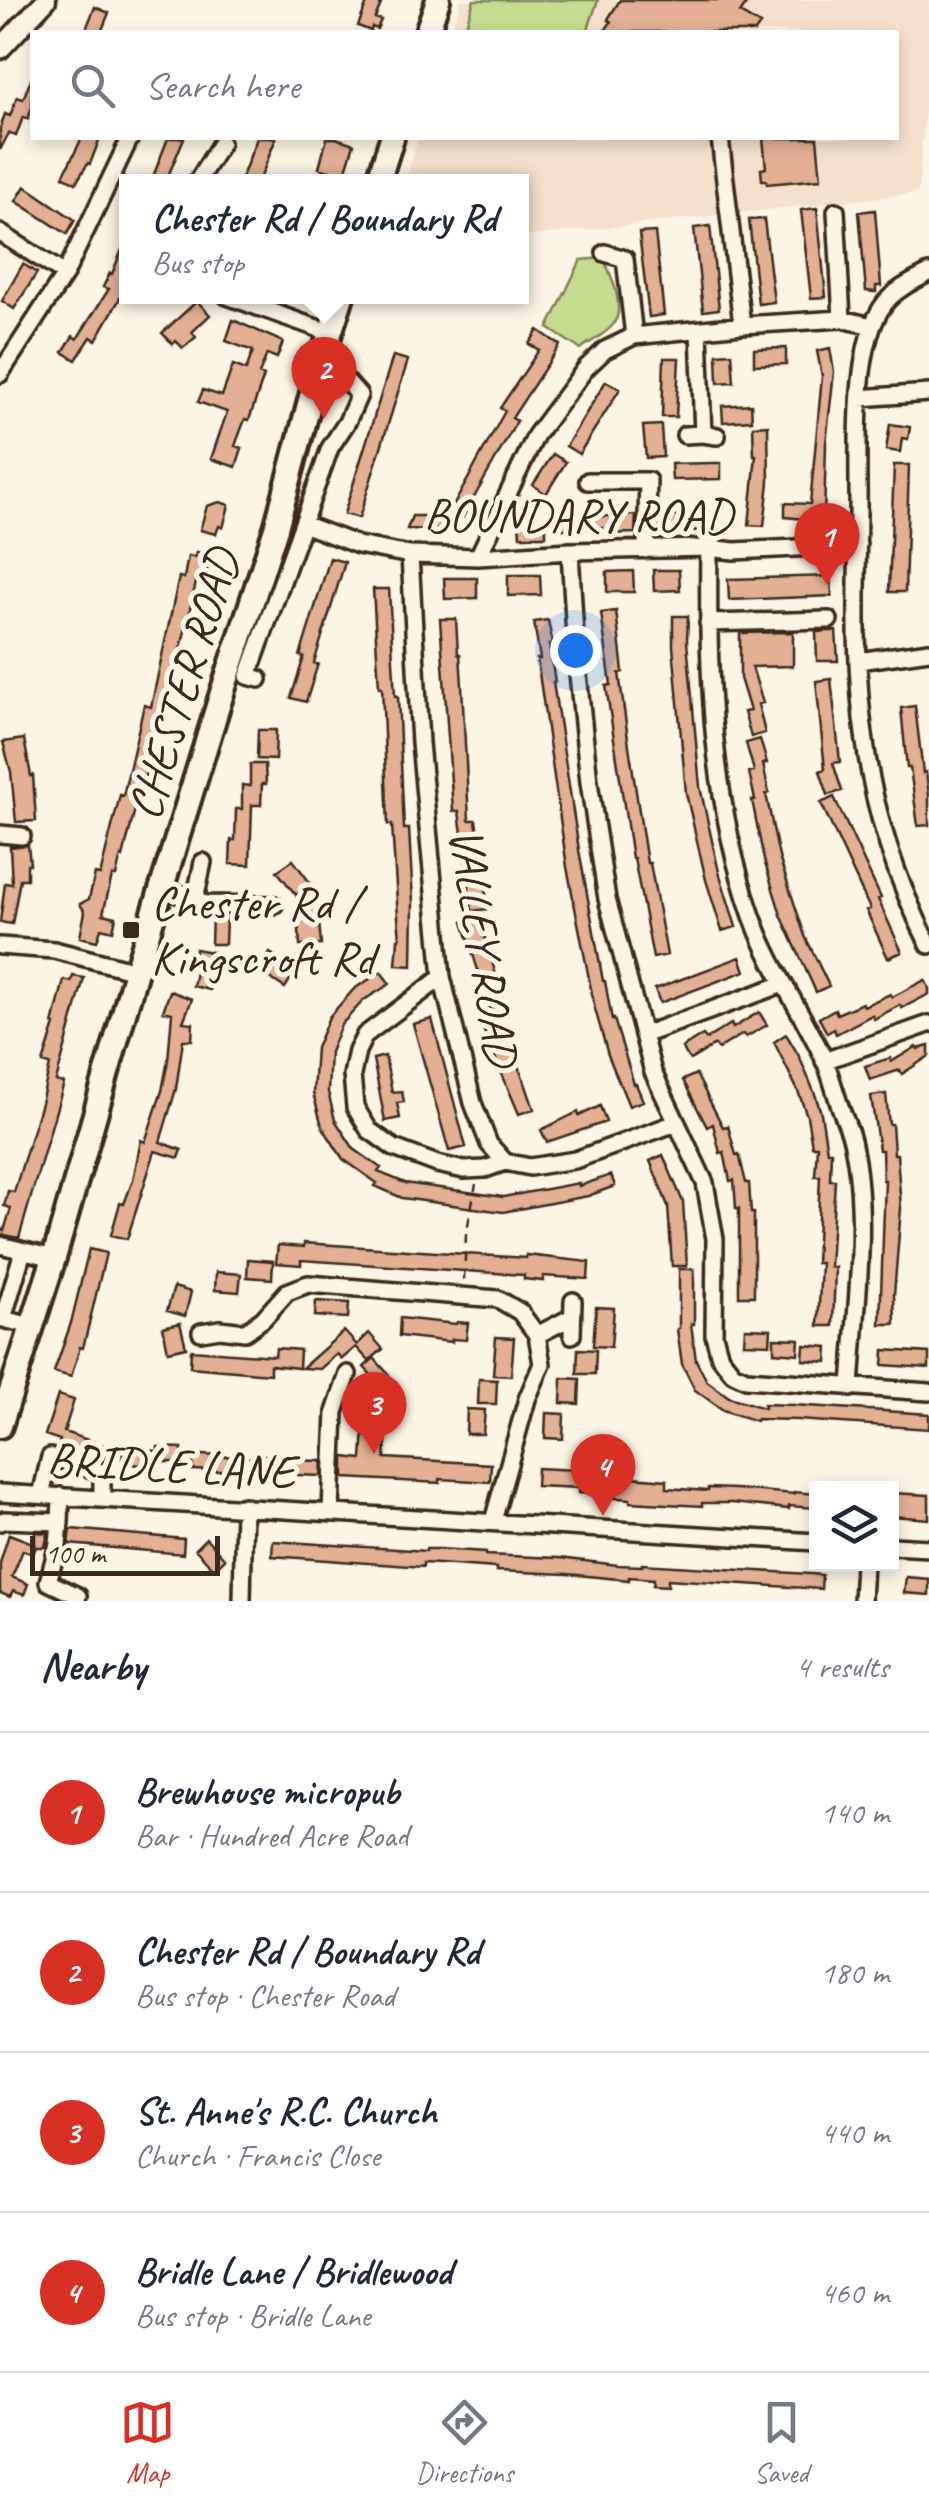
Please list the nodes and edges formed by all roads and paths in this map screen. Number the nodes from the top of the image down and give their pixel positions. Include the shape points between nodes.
1 (46, 0) edge
2 (438, 0) edge
3 (428, 30) edge
4 (0, 49) edge
5 (129, 140) edge
6 (217, 140) edge
7 (391, 140) edge
8 (720, 140) edge
9 (200, 174) edge
10 (381, 174) edge
11 (836, 210) dead end
12 (0, 233) edge
13 (605, 253) dead end
14 (929, 273) edge
15 (65, 274) junction
16 (248, 304) edge
17 (339, 304) edge
18 (842, 319) junction
19 (742, 325) junction
20 (872, 326) junction
21 (699, 330) junction
22 (330, 334) junction
23 (634, 336) junction
24 (320, 367) junction
25 (0, 374) edge
26 (929, 393) edge
27 (860, 398) junction
28 (684, 435) dead end
29 (588, 481) dead end
30 (303, 524) junction
31 (858, 545) junction
32 (709, 548) junction
33 (646, 550) junction
34 (570, 551) junction
35 (410, 555) junction
36 (478, 557) junction
37 (829, 620) dead end
38 (708, 623) junction
39 (929, 651) edge
40 (858, 661) junction
41 (259, 679) dead end
42 (0, 834) edge
43 (22, 836) dead end
44 (204, 862) dead end
45 (163, 890) junction
46 (195, 900) junction
47 (274, 905) dead end
48 (929, 945) edge
49 (0, 946) edge
50 (136, 971) junction
51 (442, 977) junction
52 (784, 984) junction
53 (929, 1024) edge
54 (644, 1035) junction
55 (824, 1061) junction
56 (676, 1122) junction
57 (505, 1162) junction
58 (477, 1169) junction
59 (0, 1245) edge
60 (23, 1250) junction
61 (54, 1258) junction
62 (464, 1296) junction
63 (221, 1312) dead end
64 (32, 1326) junction
65 (220, 1329) junction
66 (200, 1332) dead end
67 (536, 1334) junction
68 (572, 1335) dead end
69 (348, 1374) dead end
70 (8, 1379) edge
71 (851, 1388) junction
72 (929, 1392) edge
73 (0, 1426) edge
74 (0, 1493) edge
75 (41, 1495) junction
76 (61, 1496) junction
77 (102, 1498) junction
78 (244, 1506) junction
79 (331, 1511) junction
80 (493, 1521) junction
81 (0, 1522) edge
82 (60, 1522) junction
83 (809, 1542) edge
84 (899, 1546) edge
85 (929, 1548) edge
86 (864, 1571) edge
87 (78, 1596) dead end
88 (242, 1601) edge
89 (862, 1601) edge

1 - 4 main road
2 - 3 highway
5 - 15 street
6 - 9 street
7 - 10 highway
8 - 19 street
11 - 18 street
12 - 15 street
13 - 23 street via 625,259
14 - 20 street via 886,302
15 - 25 street
16 - 22 street
17 - 22 highway, CHESTER ROAD
18 - 19 street
18 - 20 street
19 - 21 street
20 - 27 street
21 - 23 street
21 - 28 street via 710,435
22 - 24 highway, CHESTER ROAD
23 - 36 street via 605,350 562,398 536,435
24 - 30 street, CHESTER ROAD via 343,377 359,395 330,448
24 - 45 highway, CHESTER ROAD
26 - 27 street
27 - 31 street
29 - 33 street via 648,481
30 - 35 street, BOUNDARY ROAD
30 - 41 street, CHESTER ROAD via 248,676
31 - 32 street, BOUNDARY ROAD
31 - 40 street
32 - 33 street, BOUNDARY ROAD
32 - 38 street
33 - 34 street, BOUNDARY ROAD
34 - 36 street, BOUNDARY ROAD
34 - 54 street via 589,782 608,899
35 - 36 street, BOUNDARY ROAD
35 - 51 street, VALLEY ROAD
37 - 38 street
38 - 52 street via 711,699 734,852 753,918
39 - 40 street
40 - 48 street via 865,743 886,846
42 - 43 street
44 - 46 street
45 - 46 street
45 - 50 highway, CHESTER ROAD
46 - 47 street
49 - 50 street via 54,950
50 - 61 highway, CHESTER ROAD
51 - 57 street, VALLEY ROAD via 473,1103
51 - 58 street via 365,1036 352,1075 355,1107 368,1130 394,1148
52 - 54 street
52 - 55 street
53 - 55 street
54 - 56 street
55 - 71 street via 853,1143 858,1184
56 - 57 street via 575,1160 530,1167
56 - 71 street via 705,1183 715,1239 714,1335 720,1357 746,1380
57 - 58 street
58 - 62 path
59 - 60 street
60 - 61 street
60 - 64 street via 3,1319
61 - 64 highway, CHESTER ROAD
62 - 65 street via 308,1284 287,1292 245,1332
62 - 67 street via 498,1299 520,1312
63 - 65 street
64 - 70 highway, CHESTER ROAD
65 - 66 street
67 - 68 street via 572,1309
67 - 80 street via 542,1364
69 - 79 street via 336,1412
70 - 73 highway, CHESTER ROAD
71 - 72 street
74 - 75 street, BRIDLE LANE
75 - 76 street, BRIDLE LANE
75 - 77 street via 50,1456 102,1472
76 - 77 street, BRIDLE LANE
76 - 82 street
77 - 78 street, BRIDLE LANE
78 - 79 street, BRIDLE LANE
78 - 88 street
79 - 80 street, BRIDLE LANE
80 - 83 street, BRIDLE LANE
81 - 82 street
82 - 87 street via 48,1582
84 - 85 street
86 - 89 street

